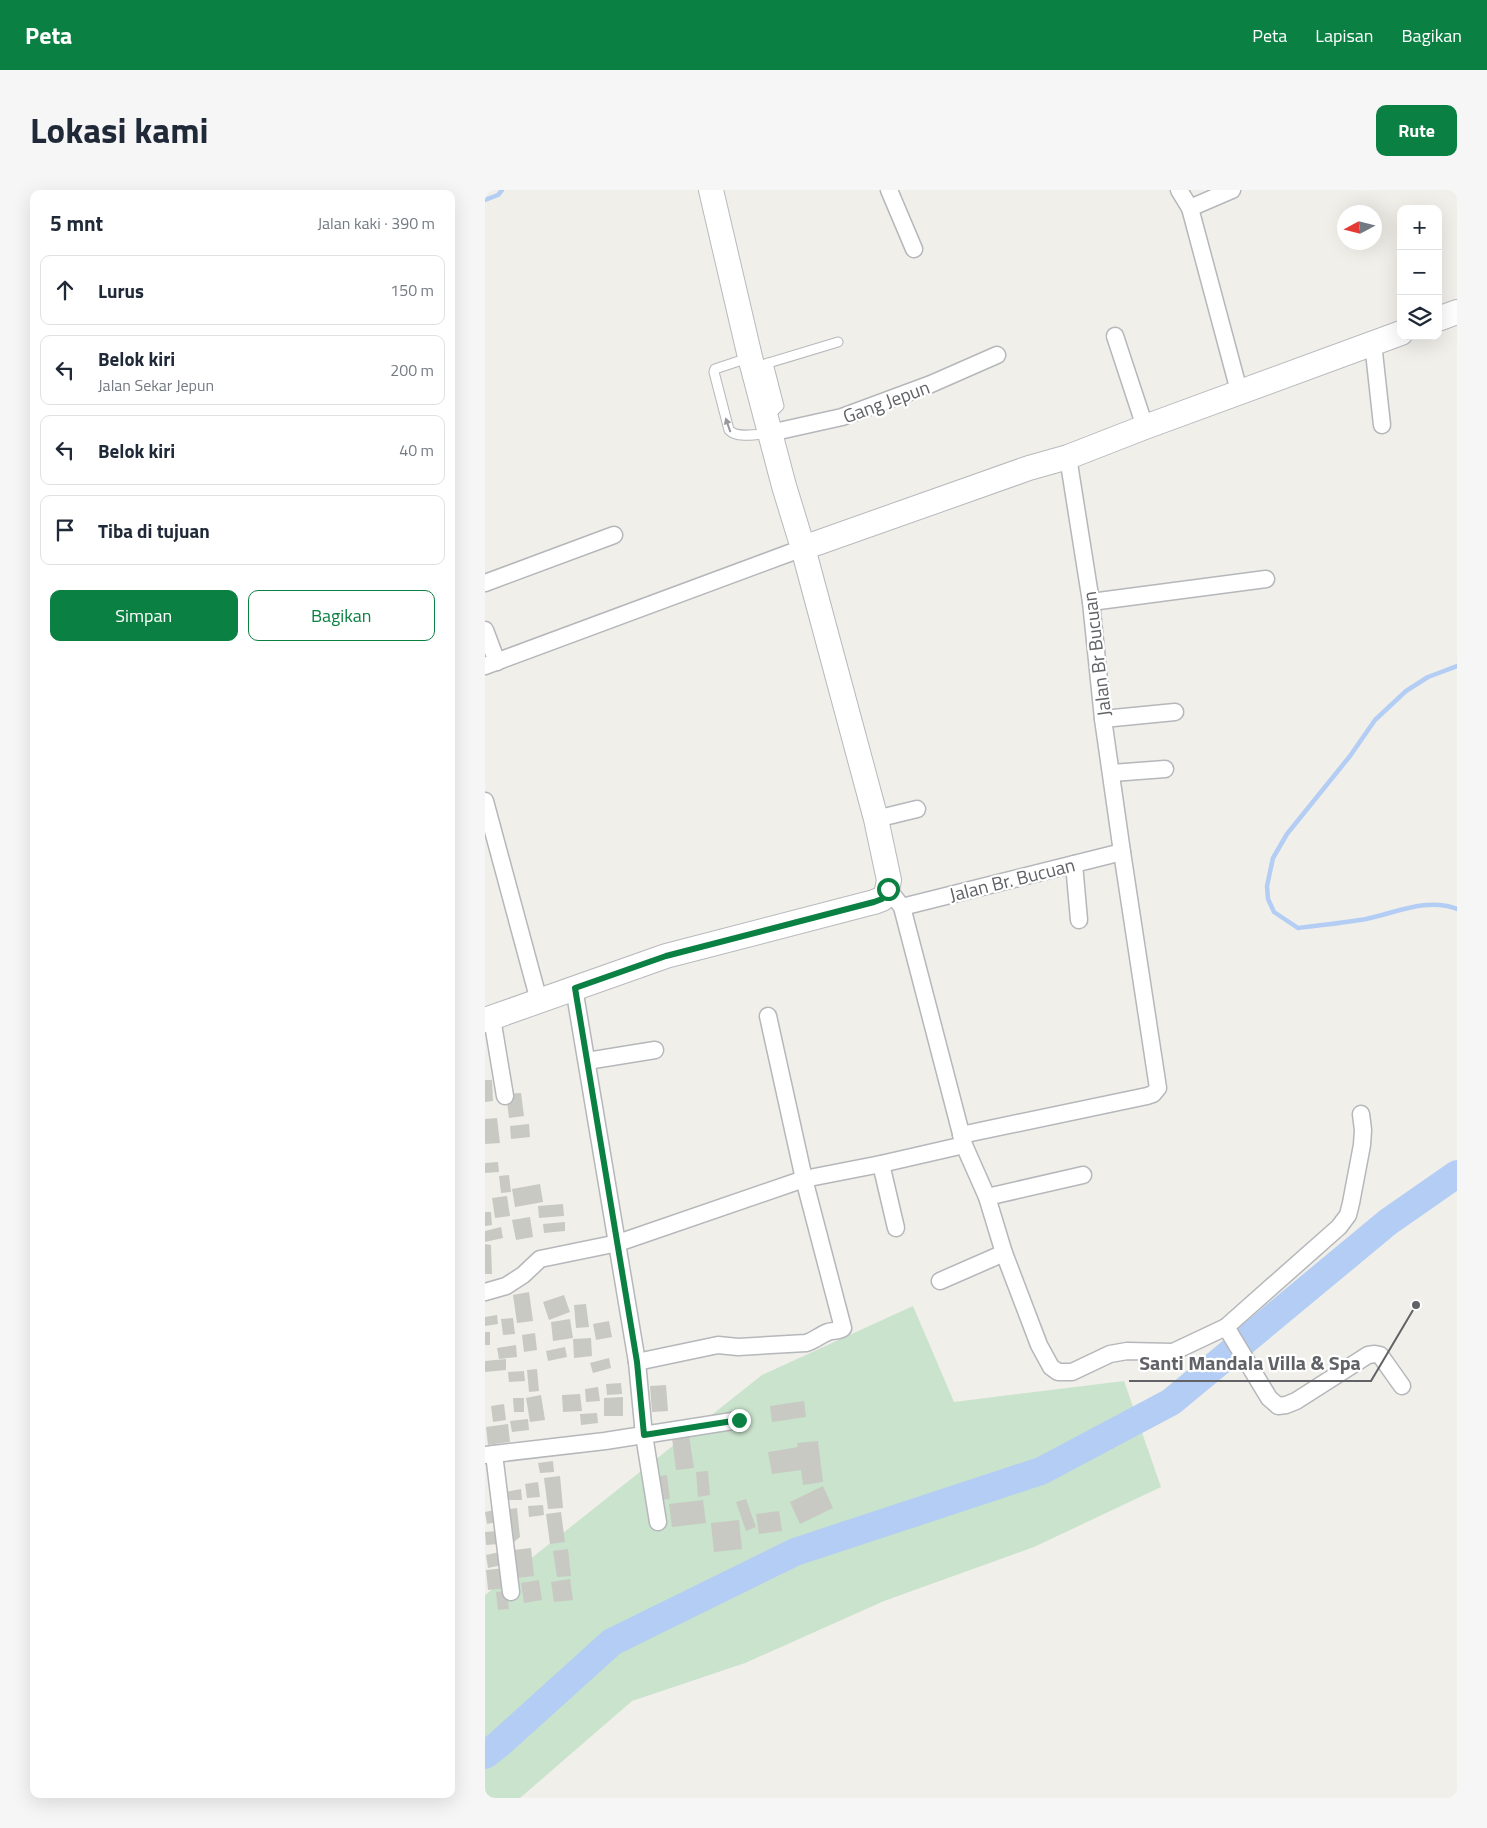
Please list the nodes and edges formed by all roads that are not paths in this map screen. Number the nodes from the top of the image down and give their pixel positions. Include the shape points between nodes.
1 (711, 190) edge
2 (889, 190) edge
3 (1179, 190) edge
4 (1232, 190) edge
5 (1191, 208) junction
6 (914, 249) dead end
7 (1457, 312) edge
8 (1442, 318) edge
9 (1397, 334) edge
10 (1115, 336) dead end
11 (838, 342) dead end
12 (1373, 343) junction
13 (997, 355) dead end
14 (757, 363) junction
15 (1239, 392) junction
16 (768, 424) junction
17 (1383, 425) dead end
18 (1145, 426) junction
19 (1068, 457) junction
20 (614, 535) dead end
21 (803, 548) junction
22 (1266, 579) dead end
23 (485, 583) edge
24 (1091, 602) junction
25 (485, 630) edge
26 (491, 664) edge
27 (1175, 712) dead end
28 (1103, 718) junction
29 (1165, 769) dead end
30 (1112, 773) junction
31 (485, 801) edge
32 (917, 808) dead end
33 (876, 819) junction
34 (1121, 852) junction
35 (1074, 864) junction
36 (895, 898) junction
37 (1079, 920) dead end
38 (575, 988) junction
39 (539, 1001) junction
40 (768, 1016) dead end
41 (488, 1019) edge
42 (655, 1050) dead end
43 (587, 1061) junction
44 (505, 1096) dead end
45 (1361, 1114) dead end
46 (963, 1140) junction
47 (881, 1164) junction
48 (1083, 1175) dead end
49 (804, 1179) junction
50 (987, 1197) junction
51 (897, 1228) dead end
52 (618, 1243) junction
53 (1004, 1253) junction
54 (940, 1281) dead end
55 (485, 1292) edge
56 (1228, 1330) junction
57 (637, 1362) junction
58 (1402, 1386) dead end
59 (739, 1420) dead end
60 (644, 1435) junction
61 (489, 1455) edge
62 (658, 1522) dead end
63 (511, 1592) dead end

1 - 14 main road
2 - 6 street
3 - 5 street
4 - 5 street
5 - 15 street
7 - 8 main road
9 - 12 main road
10 - 18 street
11 - 14 lane
12 - 15 main road
12 - 17 street
13 - 16 street, Gang Jepun via 842,418
14 - 16 main road
16 -> 14 lane via 737,435 731,433 714,378 715,369
15 - 18 main road
16 - 21 main road
18 - 19 main road
19 - 21 main road
19 - 24 street, Jalan Br Bucuan
20 - 23 street
21 - 26 street
21 - 33 main road
22 - 24 street
24 - 28 street, Jalan Br Bucuan
25 - 26 street
27 - 28 street
28 - 30 street, Jalan Br Bucuan
29 - 30 street
30 - 34 street, Jalan Br Bucuan
31 - 39 street
32 - 33 street
33 - 36 main road
34 - 35 street, Jalan Br. Bucuan
34 - 46 street, Jalan Br Bucuan via 1157,1091
35 - 36 street, Jalan Br. Bucuan
35 - 37 street
36 - 38 main road via 666,956
36 - 46 street
38 - 39 main road
38 - 43 street
39 - 41 main road
40 - 49 street
41 - 44 street
42 - 43 street
43 - 52 street
45 - 56 street via 1362,1145 1348,1215
46 - 47 street
46 - 50 street
47 - 49 street
47 - 51 street
48 - 50 street
49 - 52 street
49 - 57 street via 843,1322 841,1330 825,1333 805,1344 718,1345
50 - 53 street
52 - 55 street via 540,1259 512,1282
52 - 57 street
53 - 54 street
53 - 56 street via 1039,1345 1051,1367 1058,1372 1072,1372 1110,1354 1127,1351 1173,1352
56 - 58 street via 1269,1398 1278,1406 1296,1401 1368,1355 1381,1355
57 - 60 street
59 - 60 street
60 - 61 street
60 - 62 street
61 - 63 street

